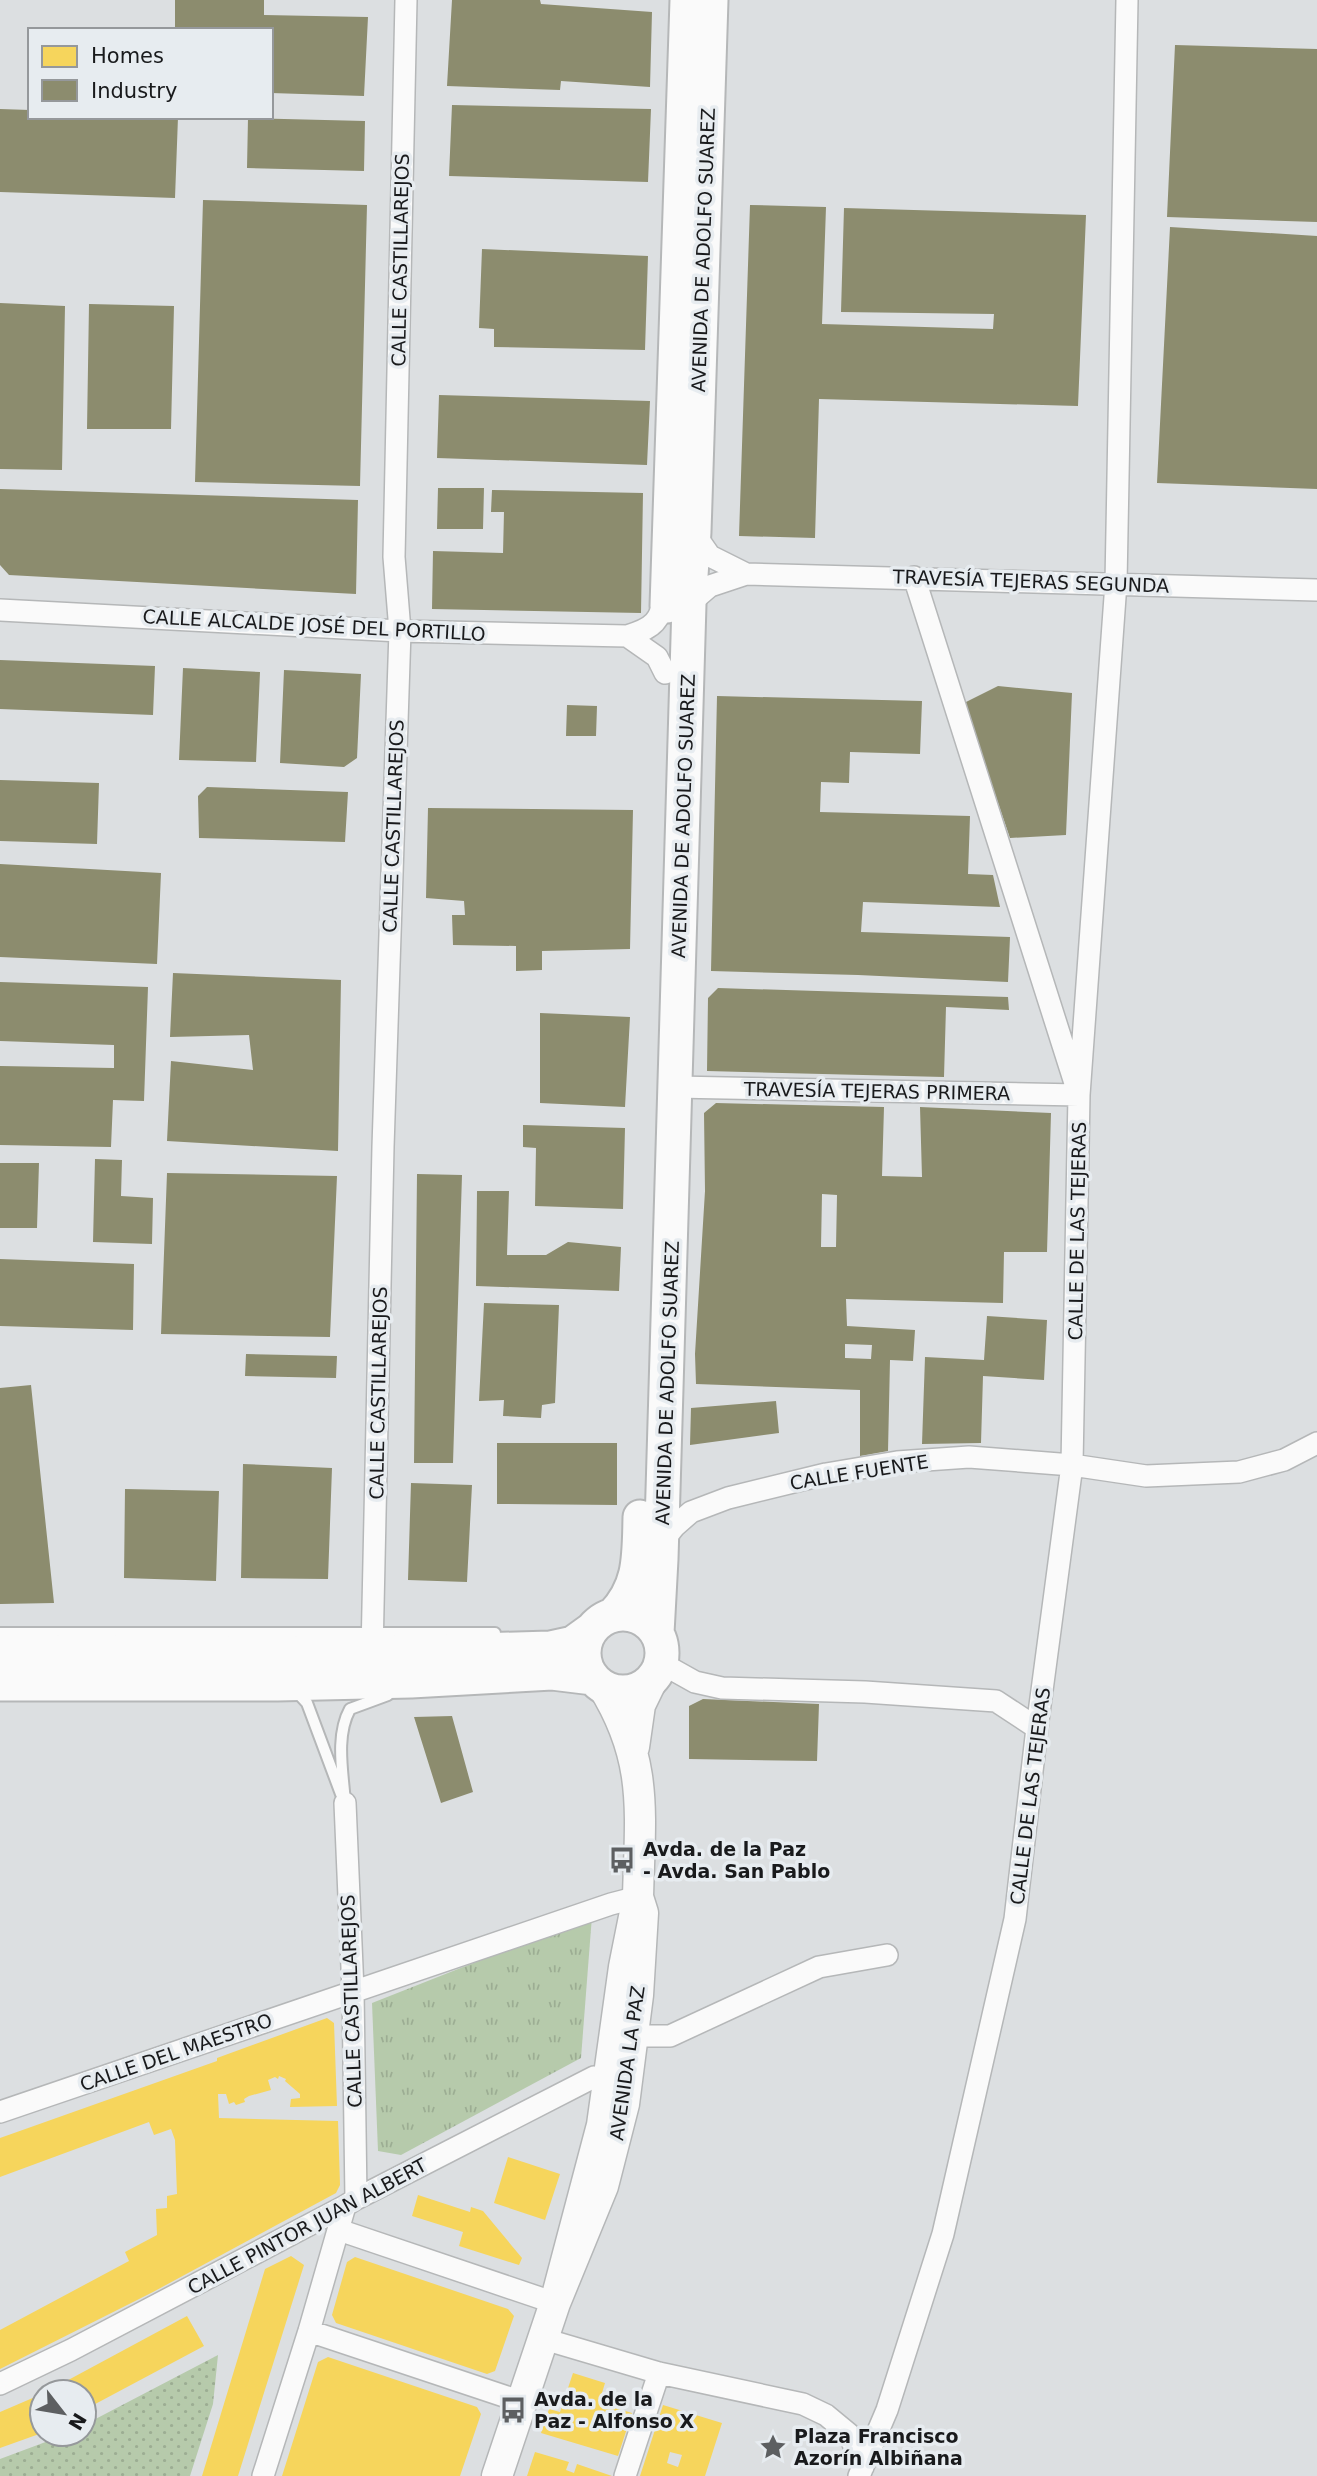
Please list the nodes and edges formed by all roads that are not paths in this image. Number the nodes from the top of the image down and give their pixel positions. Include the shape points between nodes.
1 (406, 0) edge
2 (687, 0) edge
3 (711, 0) edge
4 (1127, 0) edge
5 (694, 532) junction
6 (746, 574) junction
7 (914, 578) junction
8 (1116, 583) junction
9 (1317, 590) edge
10 (679, 597) junction
11 (0, 610) edge
12 (400, 631) junction
13 (627, 636) junction
14 (665, 673) junction
15 (675, 1087) junction
16 (1079, 1095) junction
17 (1317, 1443) edge
18 (1072, 1465) junction
19 (662, 1542) junction
20 (588, 1627) junction
21 (0, 1633) edge
22 (502, 1633) dead end
23 (0, 1652) edge
24 (657, 1657) junction
25 (374, 1659) junction
26 (552, 1673) junction
27 (0, 1674) edge
28 (434, 1680) junction
29 (597, 1681) junction
30 (88, 1683) junction
31 (0, 1684) edge
32 (277, 1684) junction
33 (1037, 1728) junction
34 (634, 1758) junction
35 (345, 1803) junction
36 (638, 1897) junction
37 (887, 1955) dead end
38 (353, 1992) junction
39 (634, 2036) junction
40 (609, 2090) junction
41 (0, 2112) edge
42 (351, 2202) junction
43 (339, 2230) junction
44 (555, 2303) junction
45 (309, 2331) junction
46 (544, 2339) junction
47 (659, 2373) junction
48 (0, 2384) edge
49 (522, 2402) junction
50 (861, 2472) edge
51 (263, 2476) edge
52 (498, 2476) edge
53 (625, 2476) edge

1 - 12 street, CALLE CASTILLAREJOS via 394,557
2 - 10 main road, AVENIDA DE ADOLFO SUAREZ
3 - 5 main road, AVENIDA DE ADOLFO SUAREZ
4 - 8 street, CALLE DE LAS TEJERAS
5 - 6 street via 710,556
5 - 10 main road, AVENIDA DE ADOLFO SUAREZ
6 - 7 street, TRAVESÍA TEJERAS SEGUNDA
6 - 10 street
7 - 8 street, TRAVESÍA TEJERAS SEGUNDA
7 - 16 street
8 - 9 street, TRAVESÍA TEJERAS SEGUNDA
8 - 16 street, CALLE DE LAS TEJERAS
10 - 13 street via 655,624
10 - 14 main road, AVENIDA DE ADOLFO SUAREZ
10 - 15 main road, AVENIDA DE ADOLFO SUAREZ
11 - 12 street, CALLE ALCALDE JOSÉ DEL PORTILLO
12 - 13 street, CALLE ALCALDE JOSÉ DEL PORTILLO
12 - 25 street, CALLE CASTILLAREJOS via 383,1147
13 - 14 street via 657,657
14 - 20 main road, AVENIDA DE ADOLFO SUAREZ via 639,1558 631,1593
15 - 16 street, TRAVESÍA TEJERAS PRIMERA
15 - 19 main road, AVENIDA DE ADOLFO SUAREZ
16 - 18 street, CALLE DE LAS TEJERAS
17 - 18 street, CALLE FUENTE via 1284,1460 1239,1472 1146,1475
18 - 19 street, CALLE FUENTE via 969,1457 897,1462 826,1474 691,1512
18 - 33 street, CALLE DE LAS TEJERAS
19 - 24 main road, AVENIDA DE ADOLFO SUAREZ
20 - 24 main road via 625,1614 638,1617 648,1623
20 - 25 main road via 573,1643 550,1648
20 - 29 main road via 585,1659
21 - 25 lane
22 - 25 lane
23 - 25 main road
24 - 29 main road via 646,1684 636,1690 612,1690
24 - 33 street via 695,1682 722,1688 996,1701
24 - 34 main road, AVENIDA LA PAZ via 637,1716
25 - 26 lane via 416,1672
25 - 30 lane via 309,1674 119,1674
26 - 28 main road
26 - 29 main road
27 - 30 lane via 53,1674
28 - 32 main road
28 - 35 lane via 350,1709 342,1727
29 - 34 main road, AVENIDA LA PAZ via 621,1718
30 - 31 main road
30 - 32 main road
32 - 35 lane via 301,1693 307,1703
33 - 50 street, CALLE DE LAS TEJERAS via 1016,1919 943,2234 887,2410
34 - 36 main road, AVENIDA LA PAZ via 640,1809
35 - 38 street, CALLE CASTILLAREJOS
36 - 38 street, CALLE DEL MAESTRO
36 - 39 main road, AVENIDA LA PAZ via 643,1913
36 - 40 main road, AVENIDA LA PAZ
37 - 39 street via 819,1968 670,2036
38 - 41 street, CALLE DEL MAESTRO
38 - 42 street, CALLE CASTILLAREJOS
39 - 44 main road, AVENIDA LA PAZ via 613,2155
40 - 42 street, CALLE PINTOR JUAN ALBERT via 603,2080 594,2077
40 - 44 main road, AVENIDA LA PAZ
42 - 43 street, CALLE CASTILLAREJOS
42 - 48 street, CALLE PINTOR JUAN ALBERT
43 - 44 street
43 - 45 street, CALLE CASTILLAREJOS
44 - 46 main road, AVENIDA LA PAZ
45 - 49 street
45 - 51 street, CALLE CASTILLAREJOS
46 - 47 street
46 - 49 main road, AVENIDA LA PAZ
47 - 50 street via 803,2404 827,2415 849,2434
47 - 53 street
49 - 52 main road, AVENIDA LA PAZ

